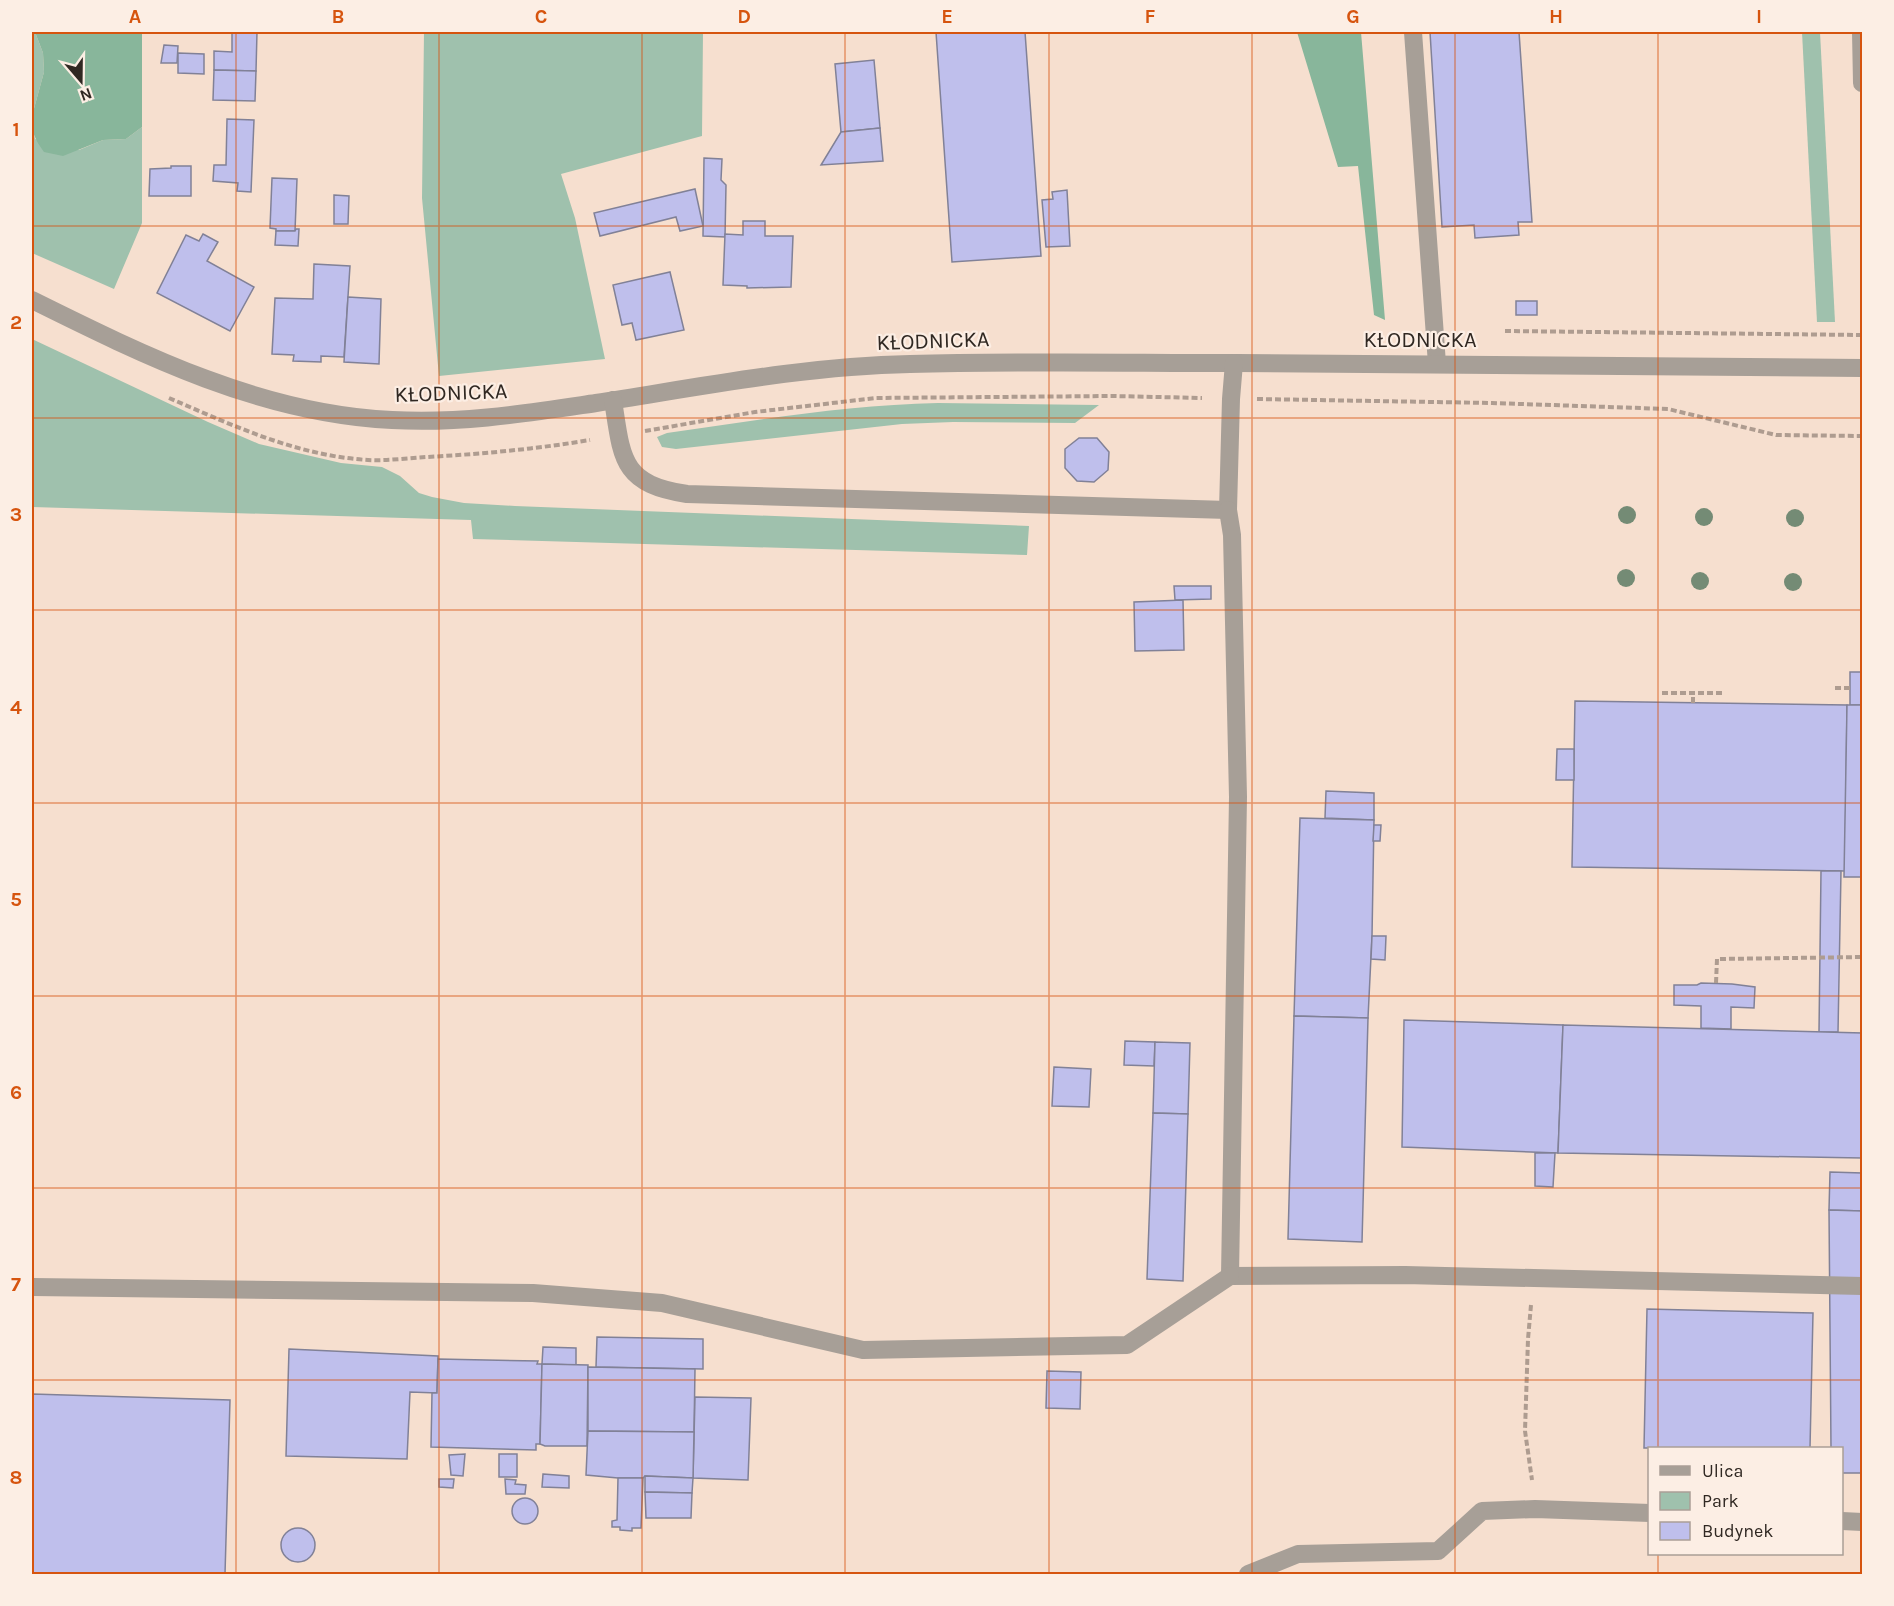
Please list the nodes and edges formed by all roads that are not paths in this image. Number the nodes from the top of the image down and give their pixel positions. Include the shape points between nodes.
1 (1413, 32) edge
2 (1861, 32) edge
3 (1863, 83) edge
4 (32, 300) edge
5 (1234, 363) junction
6 (1437, 364) junction
7 (1863, 368) edge
8 (613, 400) junction
9 (1228, 510) junction
10 (1230, 1276) junction
11 (1863, 1286) edge
12 (32, 1287) edge
13 (1648, 1513) edge
14 (1843, 1521) edge
15 (1863, 1522) edge
16 (1248, 1575) edge

1 - 6 street
2 - 3 street
4 - 8 street, KŁODNICKA via 158,360 242,393 341,415 450,421
5 - 6 street, KŁODNICKA
5 - 8 street, KŁODNICKA via 905,364 751,378
5 - 9 street
6 - 7 street, KŁODNICKA
8 - 9 street via 625,460 639,477 668,491
9 - 10 street via 1232,535 1238,797
10 - 11 street via 1405,1275
10 - 12 street via 1127,1345 863,1350 662,1303 533,1293
13 - 16 street via 1482,1511 1438,1551 1298,1554
14 - 15 street

